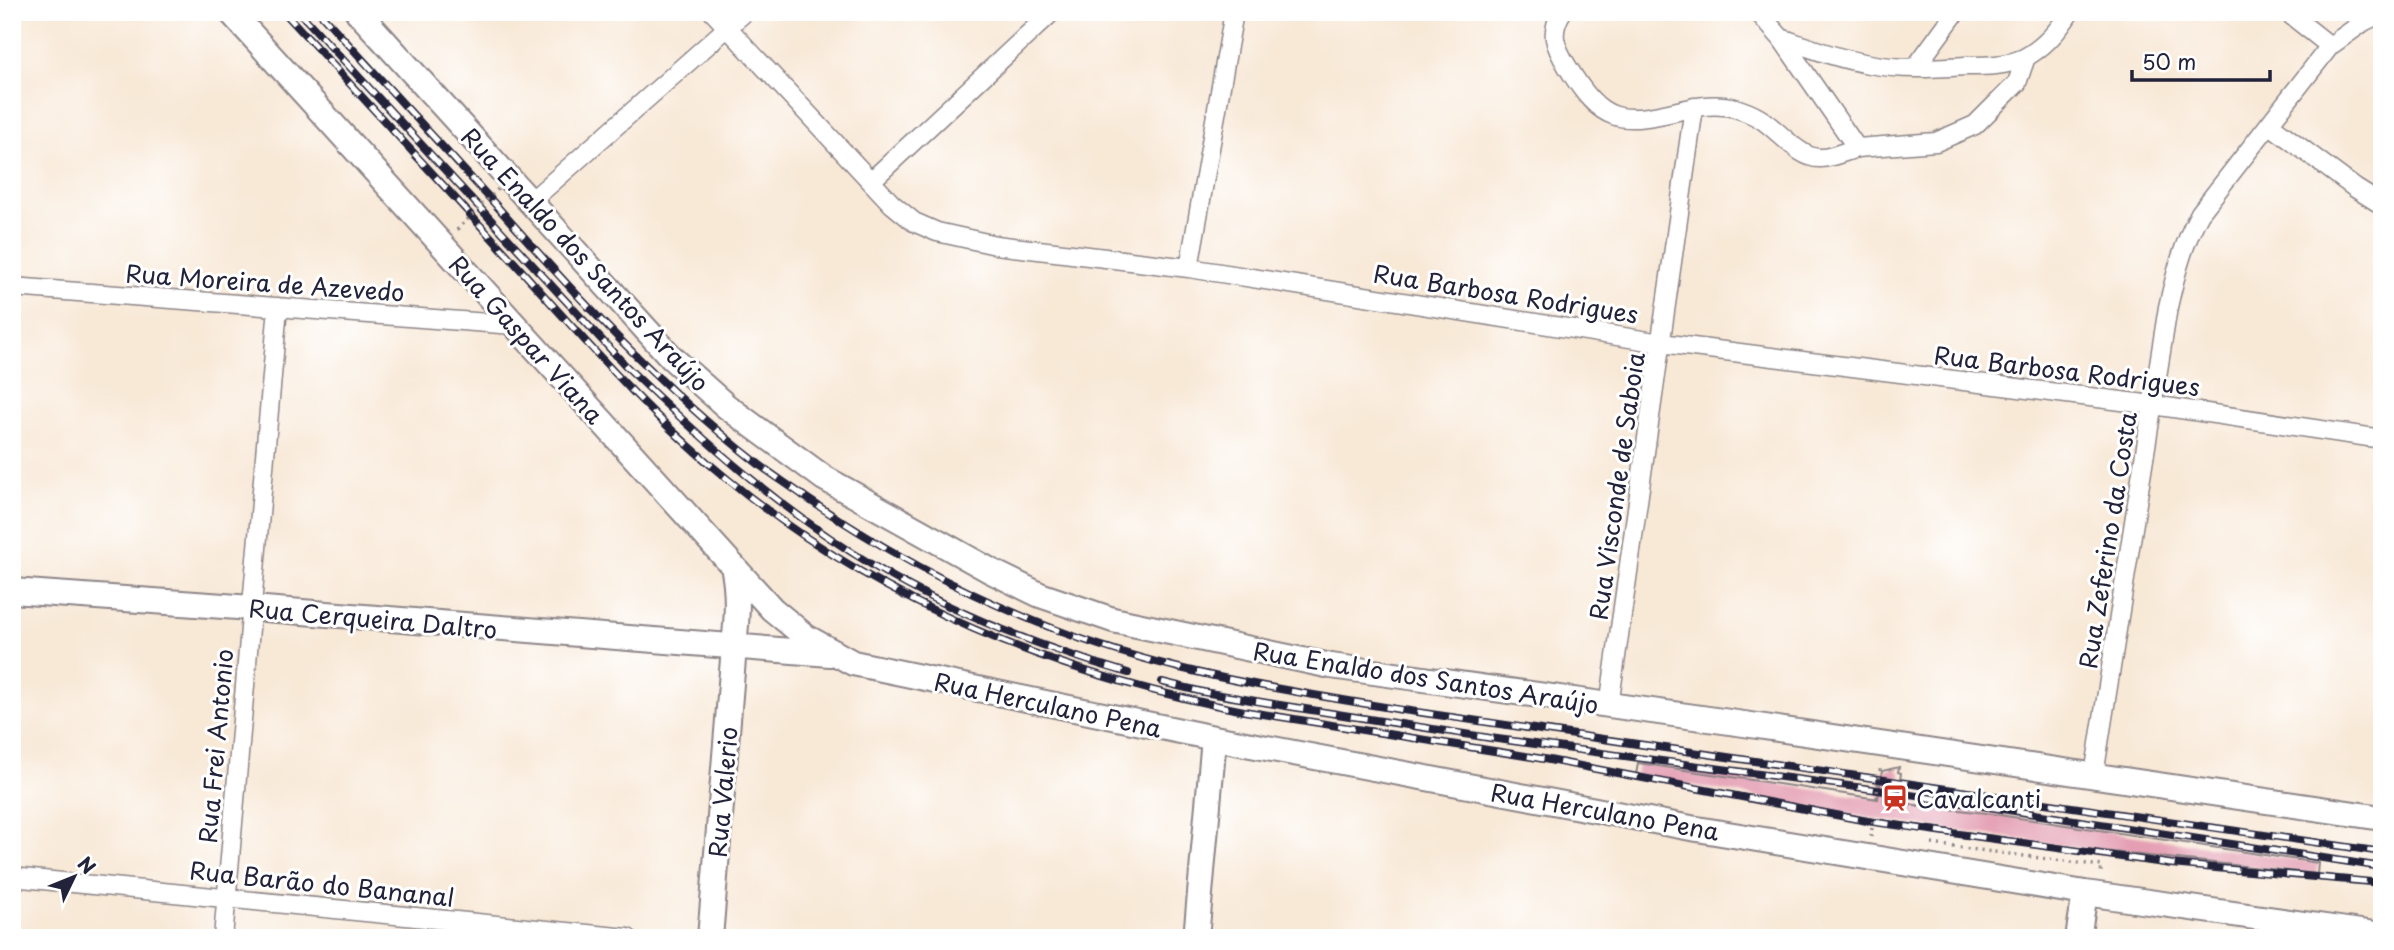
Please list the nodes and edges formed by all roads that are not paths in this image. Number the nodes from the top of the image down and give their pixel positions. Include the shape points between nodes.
1 (230, 12) edge
2 (358, 12) edge
3 (713, 12) edge
4 (745, 12) edge
5 (1052, 12) edge
6 (1234, 12) edge
7 (1562, 12) edge
8 (1758, 12) edge
9 (1956, 12) edge
10 (2070, 12) edge
11 (2287, 12) edge
12 (2382, 13) edge
13 (727, 28) junction
14 (1781, 38) junction
15 (2330, 46) junction
16 (2026, 57) junction
17 (1915, 68) junction
18 (1694, 107) junction
19 (2269, 124) junction
20 (1857, 148) junction
21 (871, 181) junction
22 (530, 202) junction
23 (2382, 205) edge
24 (1189, 268) junction
25 (12, 287) edge
26 (278, 307) junction
27 (514, 325) junction
28 (1661, 343) junction
29 (2153, 405) junction
30 (2382, 439) edge
31 (733, 566) junction
32 (12, 591) edge
33 (252, 608) junction
34 (733, 647) junction
35 (834, 654) junction
36 (1609, 706) junction
37 (1214, 738) junction
38 (2094, 775) junction
39 (2382, 818) edge
40 (12, 877) edge
41 (2092, 894) junction
42 (227, 898) junction
43 (2382, 935) edge
44 (223, 938) edge
45 (628, 938) edge
46 (710, 938) edge
47 (1196, 938) edge
48 (2078, 938) edge

1 - 27 main road, Rua Gaspar Viana
2 - 22 main road, Rua Enaldo dos Santos Araújo
3 - 13 street, Rua Barbosa Rodrigues
4 - 13 street
5 - 21 street
6 - 24 street
7 - 18 street via 1554,26 1556,48 1600,109 1628,119
8 - 14 street
9 - 17 street
10 - 16 street via 2044,44
11 - 15 street
12 - 15 street, Rua Zeferino da Costa
13 - 21 street, Rua Barbosa Rodrigues
13 - 22 street
14 - 17 street via 1871,65
14 - 20 street
15 - 19 street, Rua Zeferino da Costa
16 - 17 street via 2010,63
16 - 20 street via 2017,83 1975,125 1936,142
18 - 20 street via 1736,108 1760,118 1799,150 1821,159
18 - 28 street, Rua Visconde de Saboia
19 - 23 street
19 - 29 street, Rua Zeferino da Costa via 2200,212 2186,240 2168,307
21 - 24 street, Rua Barbosa Rodrigues via 914,222 937,232 996,245
22 - 36 main road, Rua Enaldo dos Santos Araújo via 672,358 726,406 824,478 1040,595 1113,620 1331,666
24 - 28 street, Rua Barbosa Rodrigues
25 - 26 street, Rua Moreira de Azevedo
26 - 27 street, Rua Moreira de Azevedo
26 - 33 street, Rua Frei Antonio
27 - 31 main road, Rua Gaspar Viana
28 - 29 street, Rua Barbosa Rodrigues
28 - 36 street, Rua Visconde de Saboia
29 - 30 street, Rua Barbosa Rodrigues
29 - 38 street, Rua Zeferino da Costa
31 - 34 main road via 738,596
31 - 35 main road, Rua Gaspar Viana via 772,609
32 - 33 main road, Rua Cerqueira Daltro
33 - 34 main road, Rua Cerqueira Daltro
33 - 42 street, Rua Frei Antonio
34 - 35 main road, Rua Cerqueira Daltro
34 - 46 main road, Rua Valerio
35 - 37 main road, Rua Herculano Pena via 874,669
36 - 38 main road, Rua Enaldo dos Santos Araújo
37 - 41 main road, Rua Herculano Pena via 1691,828
37 - 47 main road
38 - 39 main road, Rua Enaldo dos Santos Araújo
40 - 42 street, Rua Barão do Bananal
41 - 43 main road, Rua Herculano Pena
41 - 48 main road
42 - 44 street, Rua Frei Antonio
42 - 45 street, Rua Barão do Bananal

